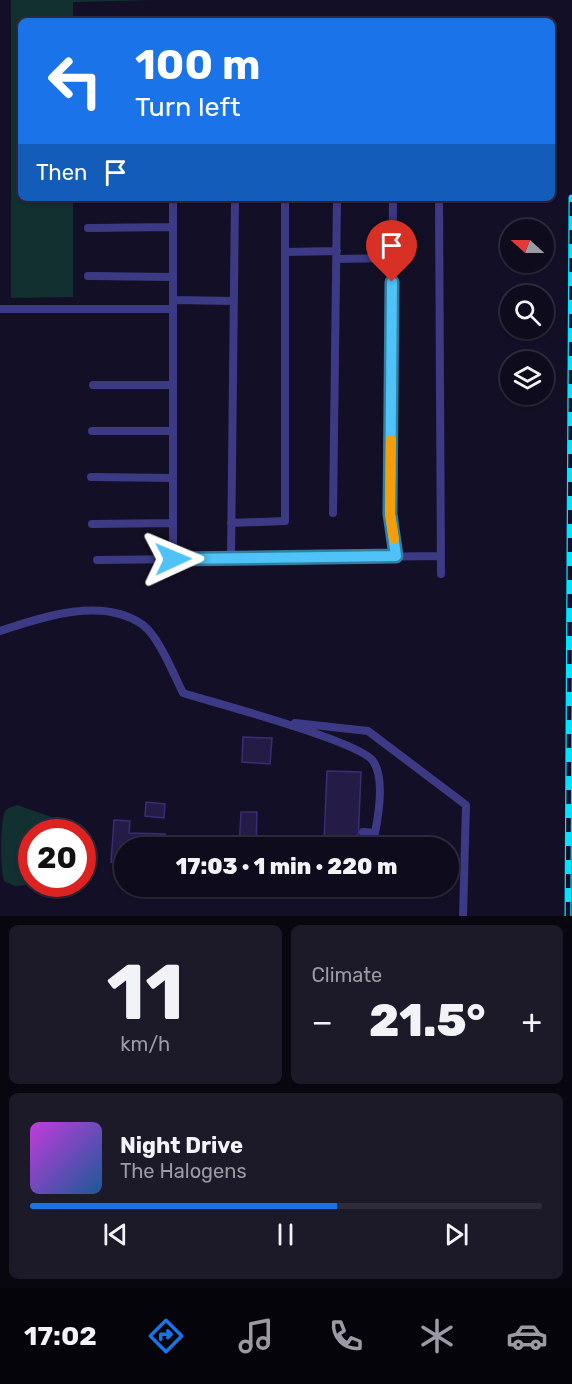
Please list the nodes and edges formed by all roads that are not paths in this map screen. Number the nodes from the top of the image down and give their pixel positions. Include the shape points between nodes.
1 (173, 201) edge
2 (235, 201) edge
3 (285, 201) edge
4 (338, 201) edge
5 (393, 201) edge
6 (439, 201) edge
7 (173, 227) junction
8 (88, 228) dead end
9 (285, 252) junction
10 (337, 255) junction
11 (393, 258) junction
12 (88, 276) dead end
13 (173, 277) junction
14 (234, 301) junction
15 (173, 305) junction
16 (0, 309) edge
17 (93, 385) dead end
18 (173, 385) junction
19 (92, 431) dead end
20 (173, 431) junction
21 (91, 477) dead end
22 (173, 478) junction
23 (333, 513) dead end
24 (231, 523) junction
25 (92, 524) dead end
26 (173, 524) junction
27 (396, 556) junction
28 (441, 556) junction
29 (231, 558) junction
30 (173, 559) junction
31 (97, 560) dead end
32 (441, 574) dead end
33 (0, 631) edge
34 (271, 720) junction
35 (363, 832) dead end
36 (463, 916) edge

1 - 7 lane
2 - 14 lane
3 - 9 lane
4 - 10 lane
5 - 11 lane
6 - 28 lane
7 - 8 lane
7 - 13 lane
9 - 10 lane
9 - 24 lane via 285,521
10 - 11 lane
10 - 23 lane
11 - 27 lane via 390,514
12 - 13 lane
13 - 15 lane
14 - 15 lane
14 - 24 lane
15 - 16 lane
15 - 18 lane
17 - 18 lane
18 - 20 lane
19 - 20 lane
20 - 22 lane
21 - 22 lane
22 - 26 lane
24 - 29 lane
25 - 26 lane
26 - 30 lane
27 - 28 lane
27 - 29 lane
28 - 32 lane
29 - 30 lane
30 - 31 lane
33 - 34 lane via 48,614 112,610 144,626 183,693
34 - 35 lane via 321,735 372,759 380,775 377,823 375,832
34 - 36 lane via 369,731 466,805

